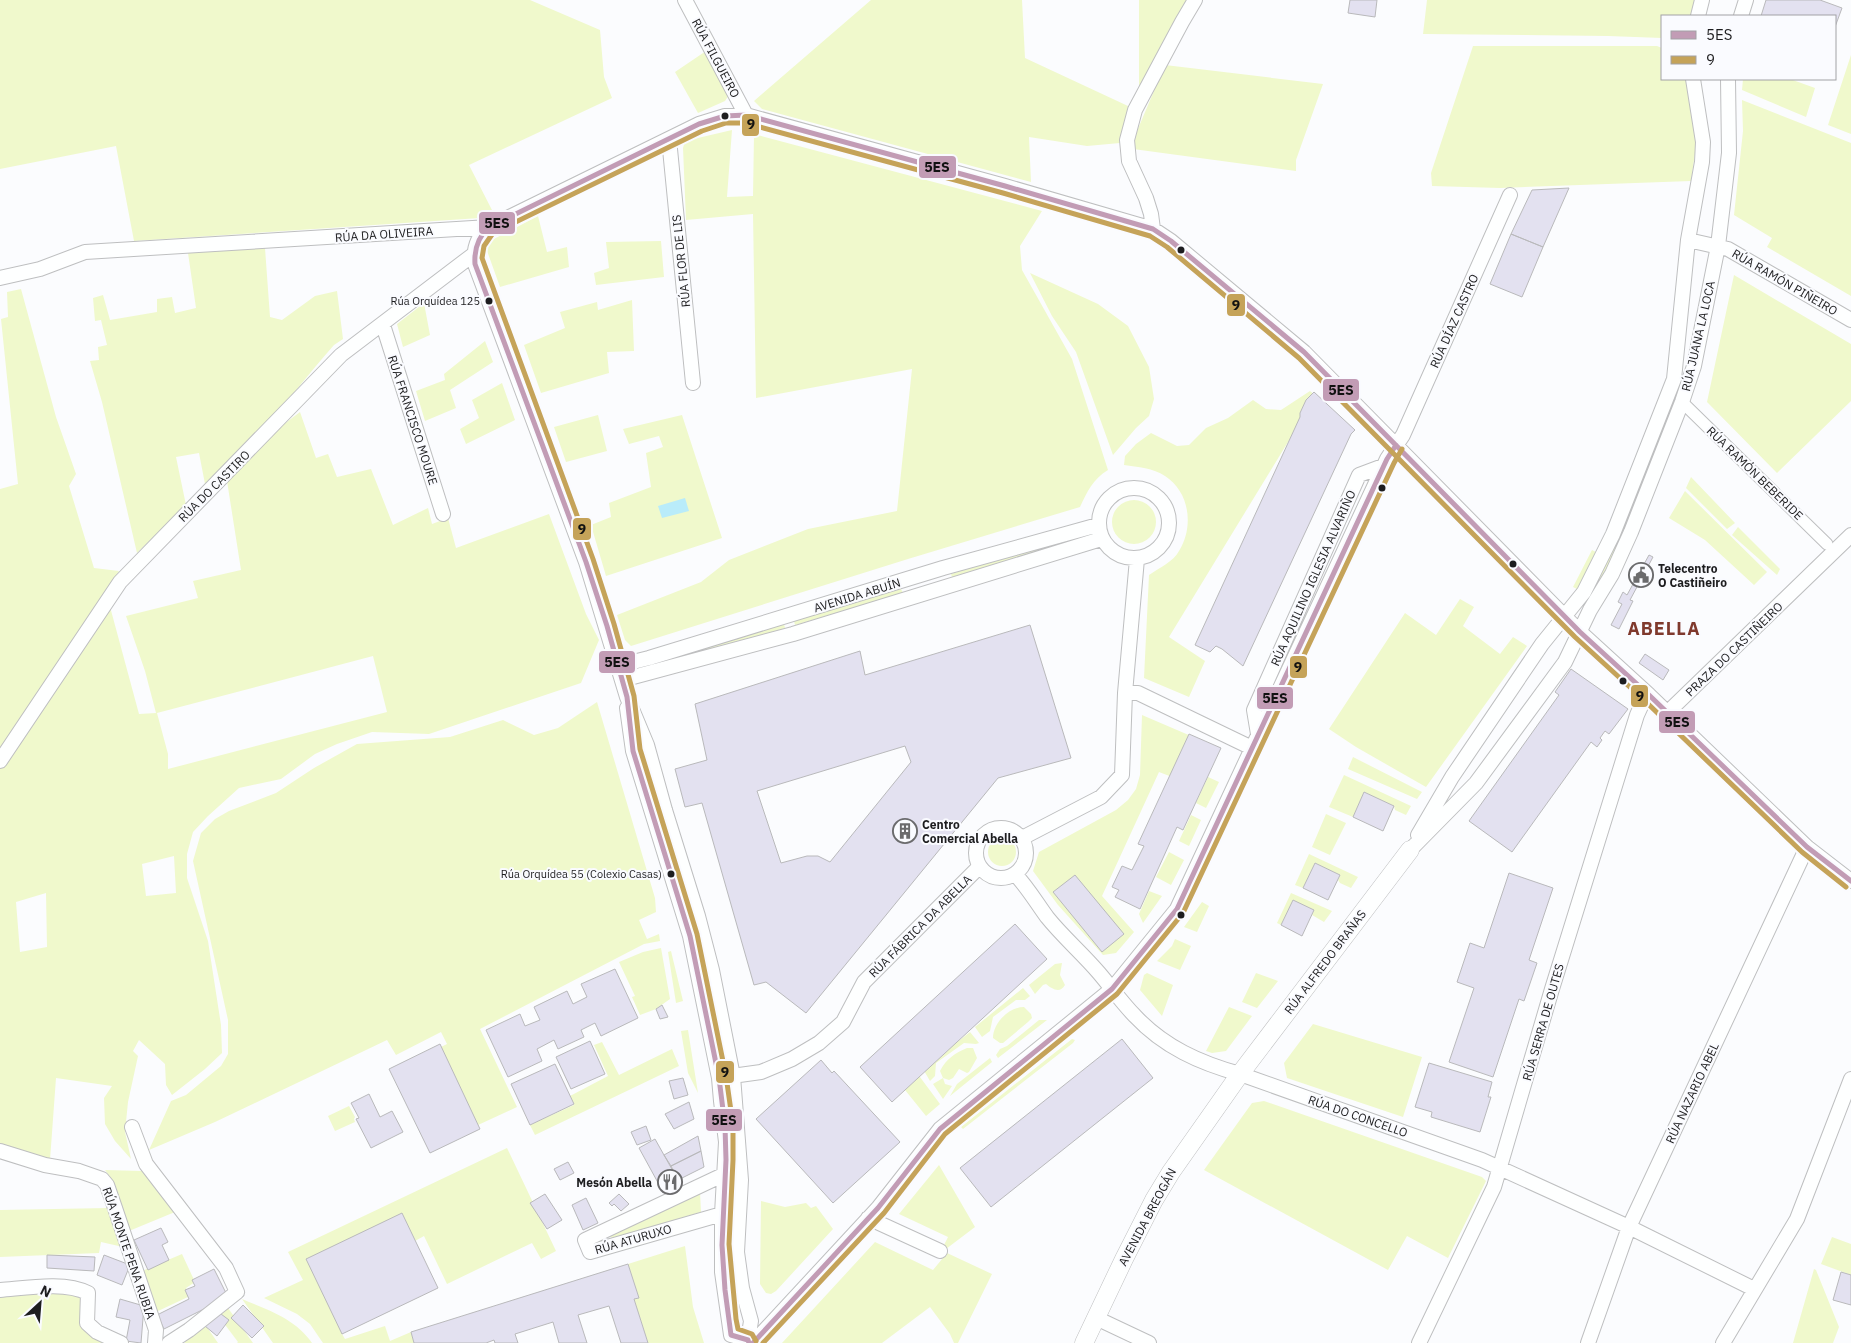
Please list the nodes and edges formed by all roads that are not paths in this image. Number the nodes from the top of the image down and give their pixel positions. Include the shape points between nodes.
1 (685, 0) edge
2 (1195, 0) edge
3 (1702, 0) edge
4 (1746, 0) edge
5 (1698, 15) edge
6 (1741, 15) edge
7 (1693, 80) edge
8 (1728, 80) edge
9 (746, 115) junction
10 (669, 139) junction
11 (1510, 195) dead end
12 (489, 228) junction
13 (1153, 229) junction
14 (1688, 240) junction
15 (1718, 246) junction
16 (474, 254) junction
17 (0, 278) edge
18 (1851, 320) edge
19 (383, 325) junction
20 (693, 383) dead end
21 (1668, 396) junction
22 (1682, 402) junction
23 (1396, 445) junction
24 (443, 514) dead end
25 (1100, 532) junction
26 (1851, 535) edge
27 (1827, 544) dead end
28 (1137, 559) junction
29 (1565, 617) junction
30 (1580, 632) junction
31 (617, 666) junction
32 (622, 680) junction
33 (1125, 692) junction
34 (1649, 695) junction
35 (1668, 713) junction
36 (1252, 748) junction
37 (0, 761) edge
38 (1022, 838) junction
39 (1807, 847) junction
40 (1410, 850) junction
41 (979, 867) junction
42 (1015, 874) junction
43 (1851, 881) edge
44 (1112, 989) junction
45 (1240, 1074) junction
46 (726, 1077) junction
47 (1851, 1079) edge
48 (132, 1127) dead end
49 (0, 1151) edge
50 (1501, 1168) junction
51 (725, 1174) junction
52 (722, 1214) junction
53 (868, 1218) junction
54 (1629, 1227) junction
55 (940, 1251) dead end
56 (1754, 1289) junction
57 (0, 1290) edge
58 (1096, 1318) junction
59 (750, 1342) edge
60 (121, 1343) edge
61 (155, 1343) edge
62 (170, 1343) edge
63 (1084, 1343) edge
64 (1149, 1343) edge
65 (1419, 1343) edge
66 (1588, 1343) edge
67 (1723, 1343) edge

1 - 9 street, RÚA FILGUEIRO
2 - 13 street via 1135,110 1127,140 1129,161 1146,198
3 - 5 street
4 - 6 street
7 - 14 street, RÚA JUANA LA LOCA via 1703,142
8 - 15 street, RÚA JUANA LA LOCA via 1729,153
9 - 10 street, RÚA DA OLIVEIRA via 725,116 699,124
9 - 13 street
10 - 12 street, RÚA DA OLIVEIRA
10 - 20 street, RÚA FLOR DE LIS
11 - 23 street, RÚA DÍAZ CASTRO via 1403,436
12 - 16 street via 480,236
12 - 17 street, RÚA DA OLIVEIRA via 84,252 40,269
13 - 23 street via 1192,256 1304,352
14 - 15 street, RÚA RAMÓN PIÑEIRO
14 - 21 street, RÚA JUANA LA LOCA via 1674,379
15 - 18 street, RÚA RAMÓN PIÑEIRO
15 - 22 street, RÚA JUANA LA LOCA via 1694,366
16 - 19 street, RÚA DO CASTIRO
16 - 31 street via 586,562
19 - 24 street, RÚA FRANCISCO MOURE
19 - 37 street, RÚA DO CASTIRO via 341,356 120,582
21 - 22 street
21 - 29 street, RÚA JUANA LA LOCA via 1604,555 1584,592
22 - 27 street, RÚA RAMÓN BEBERIDE
22 - 30 street, RÚA JUANA LA LOCA via 1631,532
23 - 29 street
23 - 36 street, RÚA AQUILINO IGLESIA ALVARIÑO via 1383,466
25 - 28 street via 1110,550 1122,557
25 - 28 street via 1102,507 1114,493 1132,487 1150,491 1164,503 1170,521 1167,539 1154,553
25 - 31 street, AVENIDA ABUÍN via 943,568
25 - 32 street, AVENIDA ABUÍN via 793,634
26 - 35 street, PRAZA DO CASTIÑEIRO
28 - 33 street
29 - 30 street
29 - 40 street, RÚA ALFREDO BRAÑAS via 1542,644 1452,777
30 - 34 street
30 - 40 street, RÚA ALFREDO BRAÑAS via 1565,662 1476,783
31 - 32 street
32 - 46 street via 647,745 698,916 712,970
33 - 36 street via 1138,693
33 - 38 street via 1122,775 1101,797
34 - 35 street
34 - 50 street, RÚA SERRA DE OUTES via 1637,715 1552,989
35 - 39 street
36 - 44 street, RÚA AQUILINO IGLESIA ALVARIÑO via 1177,909
38 - 41 street, RÚA FÁBRICA DA ABELLA via 1012,830 999,827 986,831 977,842 975,854
38 - 42 street via 1027,851 1024,864
39 - 43 street
39 - 54 street, RÚA NAZARIO ABEL
40 - 45 street, RÚA ALFREDO BRAÑAS
41 - 42 street, RÚA FÁBRICA DA ABELLA via 996,878
41 - 46 street, RÚA FÁBRICA DA ABELLA via 864,982 843,1022 819,1043 761,1072
42 - 44 street, RÚA DO CONCELLO
44 - 45 street, RÚA DO CONCELLO via 1136,1018 1162,1040 1207,1065
44 - 53 street, RÚA AQUILINO IGLESIA ALVARIÑO via 940,1129
45 - 50 street, RÚA DO CONCELLO
45 - 58 street, AVENIDA BREOGÁN via 1154,1200
46 - 51 street via 720,1101 726,1142
46 - 59 street via 741,1180 737,1252 751,1321
47 - 56 street via 1797,1219
48 - 62 street via 146,1164 226,1268 238,1292
49 - 61 street, RÚA MONTE PENA RUBIA via 45,1165 79,1171 102,1179 107,1185 156,1330
50 - 54 street, RÚA DO CONCELLO
50 - 65 street, RÚA SERRA DE OUTES
51 - 52 street
51 - 52 street, RÚA ATURUXO via 585,1240 590,1252
52 - 59 street via 722,1272 730,1335
53 - 55 street
53 - 59 street, RÚA AQUILINO IGLESIA ALVARIÑO
54 - 56 street, RÚA DO CONCELLO
54 - 66 street, RÚA NAZARIO ABEL
56 - 67 street
57 - 60 street via 79,1288 88,1293 87,1323
58 - 63 street, AVENIDA BREOGÁN
58 - 64 street

